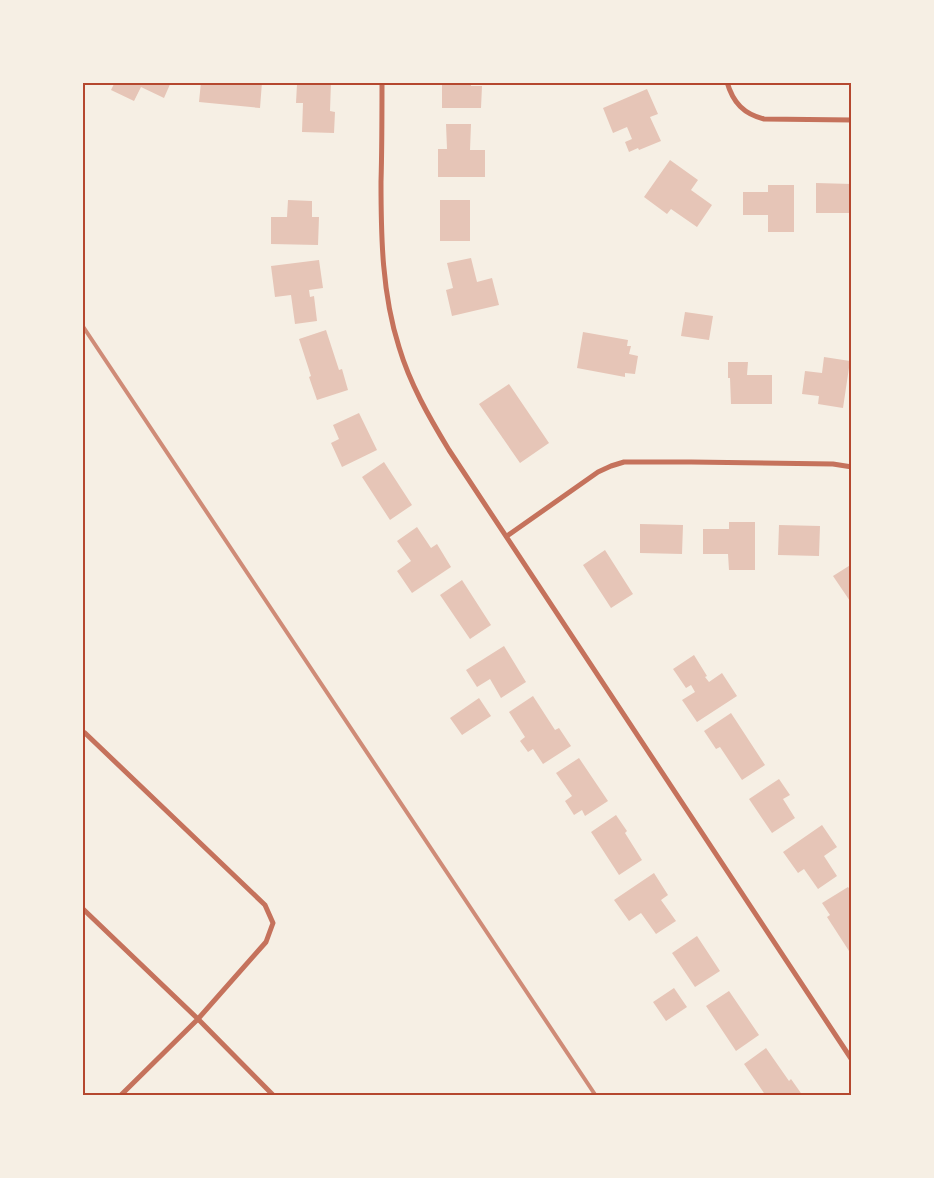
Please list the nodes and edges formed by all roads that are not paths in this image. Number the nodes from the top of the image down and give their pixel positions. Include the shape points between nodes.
1 (382, 82) edge
2 (727, 82) edge
3 (852, 120) edge
4 (852, 467) edge
5 (507, 536) junction
6 (85, 733) dead end
7 (82, 908) edge
8 (198, 1019) junction
9 (852, 1060) edge
10 (120, 1096) edge
11 (274, 1096) edge

1 - 5 street via 382,249 390,315 398,347 430,419
2 - 3 street via 730,93 753,116 764,119
4 - 5 street via 833,464 624,462 598,472
5 - 9 street
6 - 8 street via 264,905 272,923 266,942
7 - 8 street
8 - 10 street
8 - 11 street

